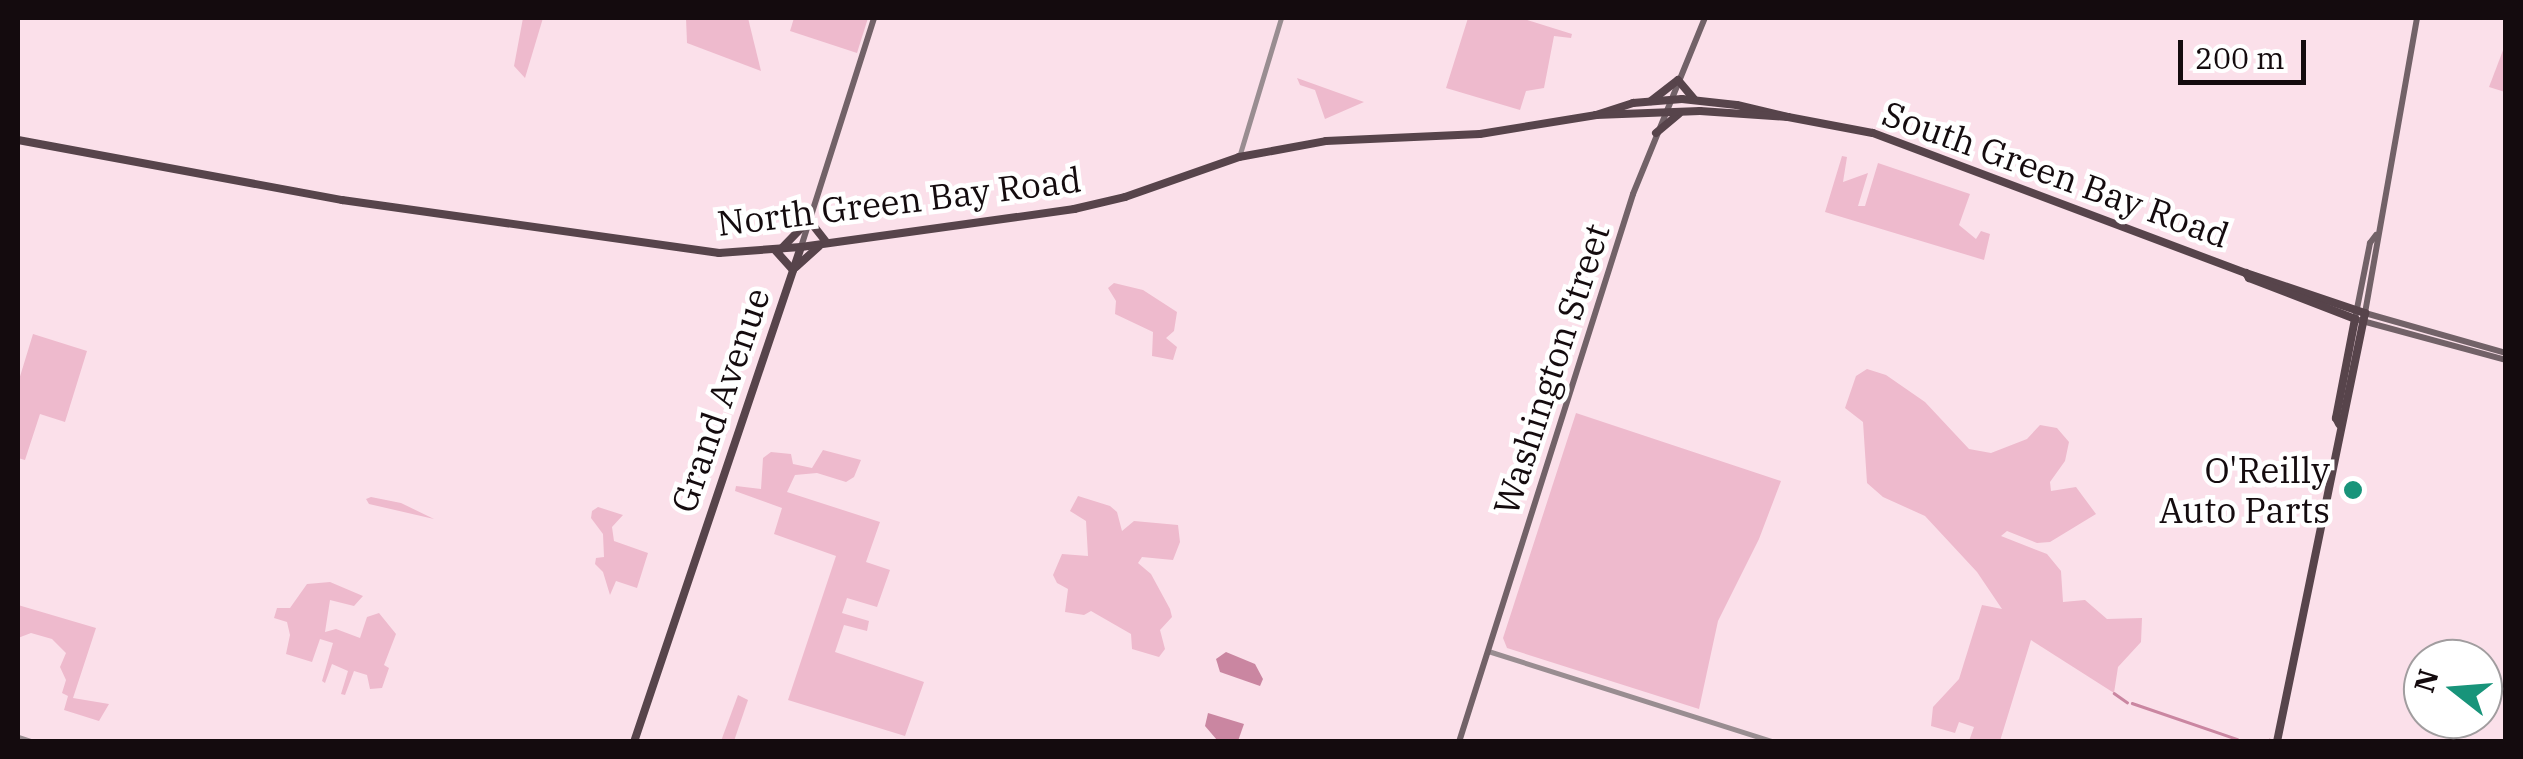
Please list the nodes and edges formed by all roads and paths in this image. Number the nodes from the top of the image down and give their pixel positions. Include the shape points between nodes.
1 (874, 18) edge
2 (1281, 18) edge
3 (1705, 18) edge
4 (2417, 18) edge
5 (1678, 80) junction
6 (1669, 100) junction
7 (1694, 100) junction
8 (1650, 102) junction
9 (1686, 111) junction
10 (1646, 112) junction
11 (1664, 112) junction
12 (1596, 115) junction
13 (1788, 118) junction
14 (1656, 134) junction
15 (18, 140) edge
16 (1240, 157) junction
17 (809, 220) junction
18 (824, 243) junction
19 (801, 246) junction
20 (778, 249) junction
21 (793, 270) junction
22 (2360, 316) junction
23 (2506, 356) edge
24 (1488, 652) junction
25 (18, 737) edge
26 (32, 742) edge
27 (634, 742) edge
28 (1460, 742) edge
29 (1775, 742) edge
30 (2277, 742) edge

1 - 17 main road, Grand Avenue
2 - 16 street
3 - 5 main road, Washington Street
4 - 22 main road
5 - 6 main road, Washington Street
5 - 7 main road
5 - 8 main road
6 - 7 main road, South Green Bay Road
6 - 8 main road, South Green Bay Road
6 - 11 main road, Washington Street
7 - 13 main road, South Green Bay Road
8 - 12 main road, South Green Bay Road
9 - 11 main road, South Green Bay Road
9 - 13 main road, South Green Bay Road
9 - 14 main road
10 - 11 main road, North Green Bay Road
10 - 12 main road, North Green Bay Road
10 - 14 main road
11 - 14 main road, Washington Street
12 - 16 main road, North Green Bay Road via 1480,134 1326,141
13 - 22 main road, South Green Bay Road via 1885,136
14 - 24 main road, Washington Street
15 - 20 main road, North Green Bay Road via 507,226 701,252
16 - 18 main road, North Green Bay Road via 1085,207
17 - 18 main road
17 - 19 main road, Grand Avenue
17 - 20 main road
18 - 19 main road, North Green Bay Road
18 - 21 main road
19 - 20 main road, North Green Bay Road
19 - 21 main road, Grand Avenue
20 - 21 main road
21 - 27 main road, Grand Avenue
22 - 23 main road, South Green Bay Road
22 - 30 main road
24 - 28 main road, Washington Street
24 - 29 street
25 - 26 street

